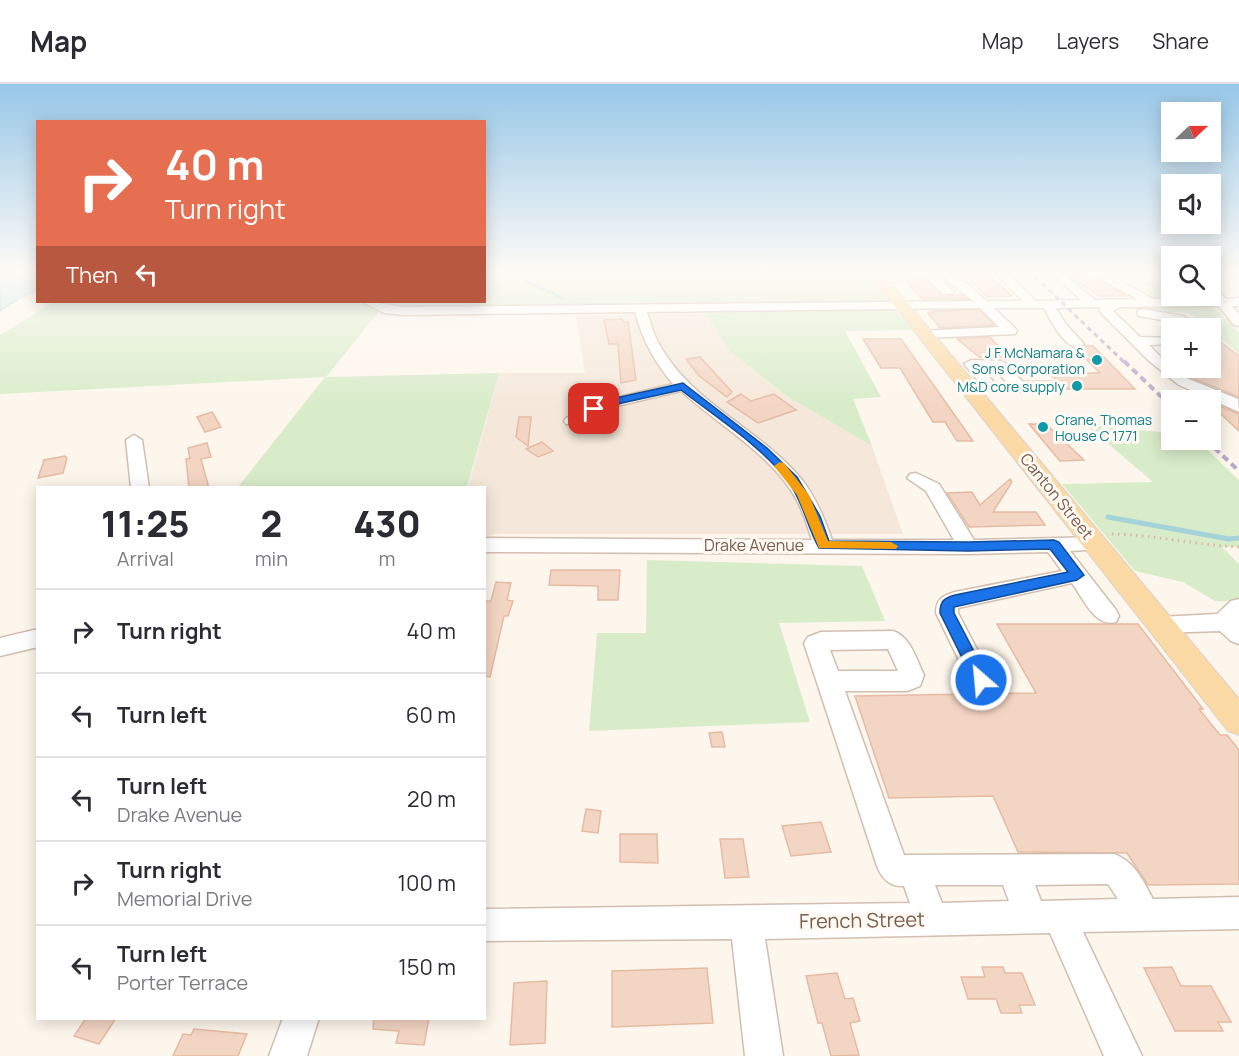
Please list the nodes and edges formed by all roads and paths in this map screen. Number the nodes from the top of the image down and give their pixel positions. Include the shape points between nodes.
1 (642, 316) edge
2 (911, 316) edge
3 (997, 316) edge
4 (1054, 316) edge
5 (1112, 316) edge
6 (926, 334) junction
7 (1138, 341) junction
8 (1161, 341) edge
9 (1077, 344) dead end
10 (683, 386) junction
11 (1054, 386) dead end
12 (1019, 387) junction
13 (980, 388) junction
14 (1239, 407) edge
15 (572, 421) dead end
16 (134, 440) dead end
17 (916, 478) dead end
18 (140, 486) edge
19 (1091, 539) junction
20 (486, 545) edge
21 (824, 545) junction
22 (1054, 545) junction
23 (968, 547) junction
24 (1239, 547) edge
25 (1077, 575) junction
26 (1239, 607) edge
27 (1108, 616) dead end
28 (1160, 625) junction
29 (1230, 629) edge
30 (36, 638) edge
31 (0, 647) edge
32 (981, 680) dead end
33 (828, 681) dead end
34 (1229, 698) edge
35 (1239, 722) edge
36 (1012, 869) junction
37 (914, 870) junction
38 (1239, 914) edge
39 (1145, 916) junction
40 (1046, 917) junction
41 (932, 919) junction
42 (746, 923) junction
43 (486, 925) edge
44 (301, 1020) edge
45 (288, 1056) edge
46 (764, 1056) edge
47 (1123, 1056) edge

1 - 10 street via 652,347
2 - 6 main road, Canton Street
3 - 6 street via 1010,328 1009,332
4 - 9 street
5 - 7 street
6 - 13 main road, Canton Street
7 - 8 street
7 - 14 street via 1184,382
10 - 15 street via 612,402
10 - 21 street via 793,479
11 - 12 street
12 - 13 street
12 - 13 street via 998,364 971,364
13 - 19 main road, Canton Street
16 - 18 street
17 - 23 street via 933,488
19 - 22 street, Drake Avenue
19 - 24 path via 1143,535
19 - 28 main road, Canton Street
20 - 21 street, Drake Avenue
21 - 23 street, Drake Avenue
22 - 23 street, Drake Avenue
22 - 25 street
25 - 27 street
25 - 32 street via 947,604 947,613
26 - 29 street
28 - 29 street
28 - 34 main road, Canton Street
30 - 31 street
33 - 37 street via 892,866 898,871
34 - 35 main road, Canton Street
36 - 37 street
36 - 39 street via 1114,869 1124,878
36 - 40 street
37 - 41 street
38 - 39 street, French Street
39 - 40 street, French Street
40 - 41 street, French Street
40 - 47 street
41 - 42 street, French Street
42 - 43 street, French Street
42 - 46 street
44 - 45 street

